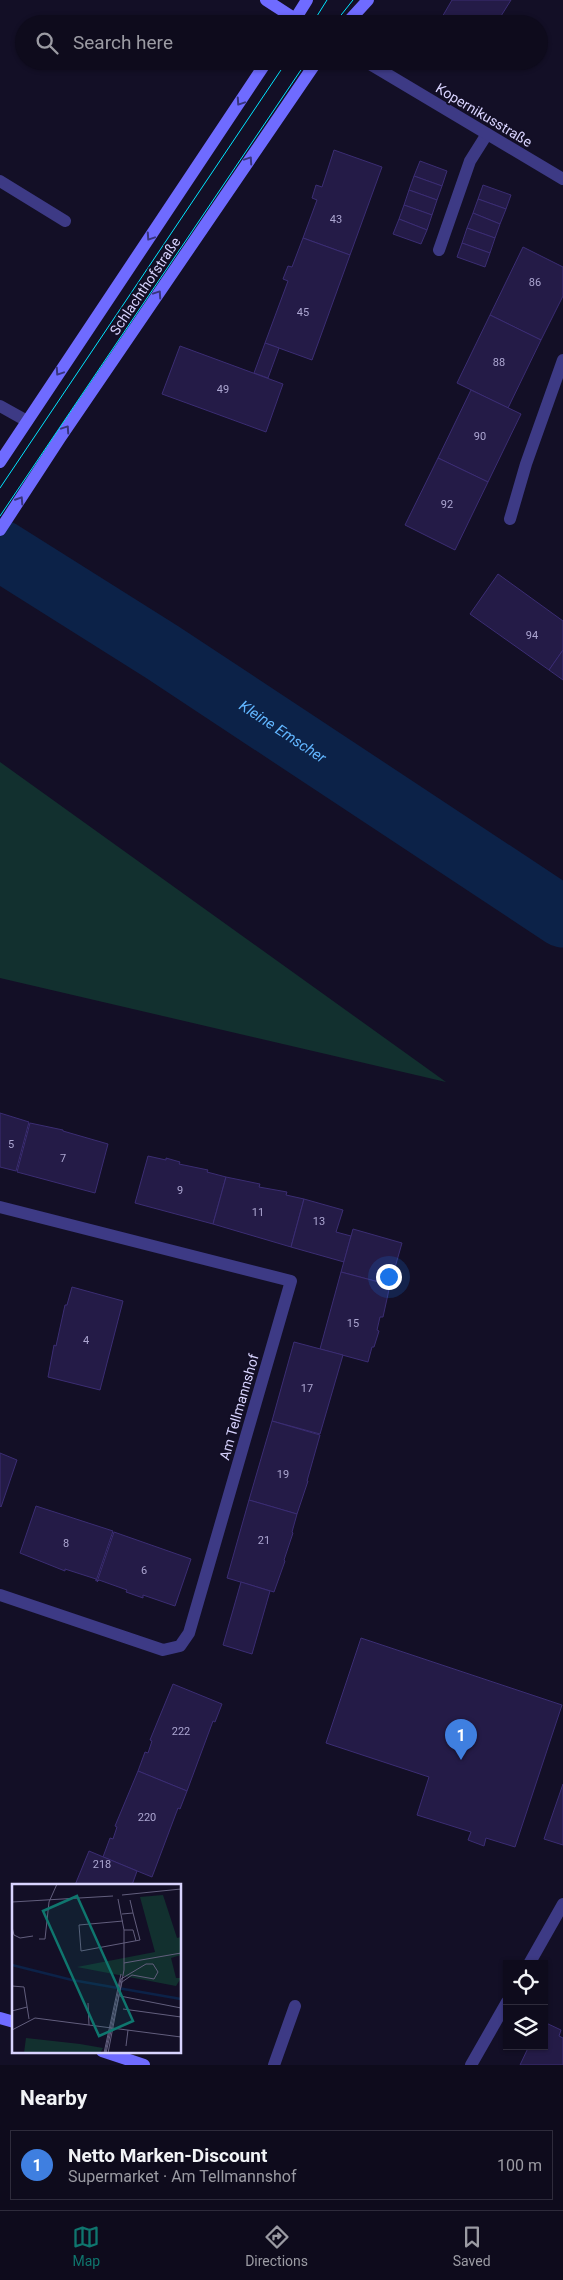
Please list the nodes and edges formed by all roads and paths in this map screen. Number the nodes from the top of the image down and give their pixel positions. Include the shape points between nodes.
1 (266, 0) edge
2 (307, 0) edge
3 (368, 0) edge
4 (287, 15) edge
5 (300, 15) edge
6 (354, 15) edge
7 (261, 70) edge
8 (311, 70) edge
9 (380, 70) edge
10 (487, 134) junction
11 (563, 179) edge
12 (0, 181) edge
13 (65, 221) dead end
14 (439, 250) dead end
15 (563, 360) edge
16 (0, 406) edge
17 (27, 421) junction
18 (0, 462) edge
19 (510, 519) dead end
20 (0, 530) edge
21 (0, 1207) edge
22 (0, 1595) edge
23 (563, 1904) edge
24 (531, 1960) edge
25 (505, 2005) edge
26 (295, 2006) dead end
27 (105, 2052) edge
28 (144, 2065) edge
29 (274, 2065) edge
30 (471, 2065) edge

1 - 4 street
2 - 5 street
3 - 6 street
7 -> 17 street, Schlachthofstraße
20 -> 8 street, Schlachthofstraße
9 - 10 street, Kopernikusstraße
10 - 11 street, Kopernikusstraße
10 - 14 street via 470,162
12 - 13 street
15 - 19 street
16 - 17 street
17 - 18 street, Schlachthofstraße
21 - 22 street, Am Tellmannshof via 291,1281 189,1633 180,1646 163,1650
23 - 24 street
25 - 30 street
26 - 29 street
27 - 28 street

